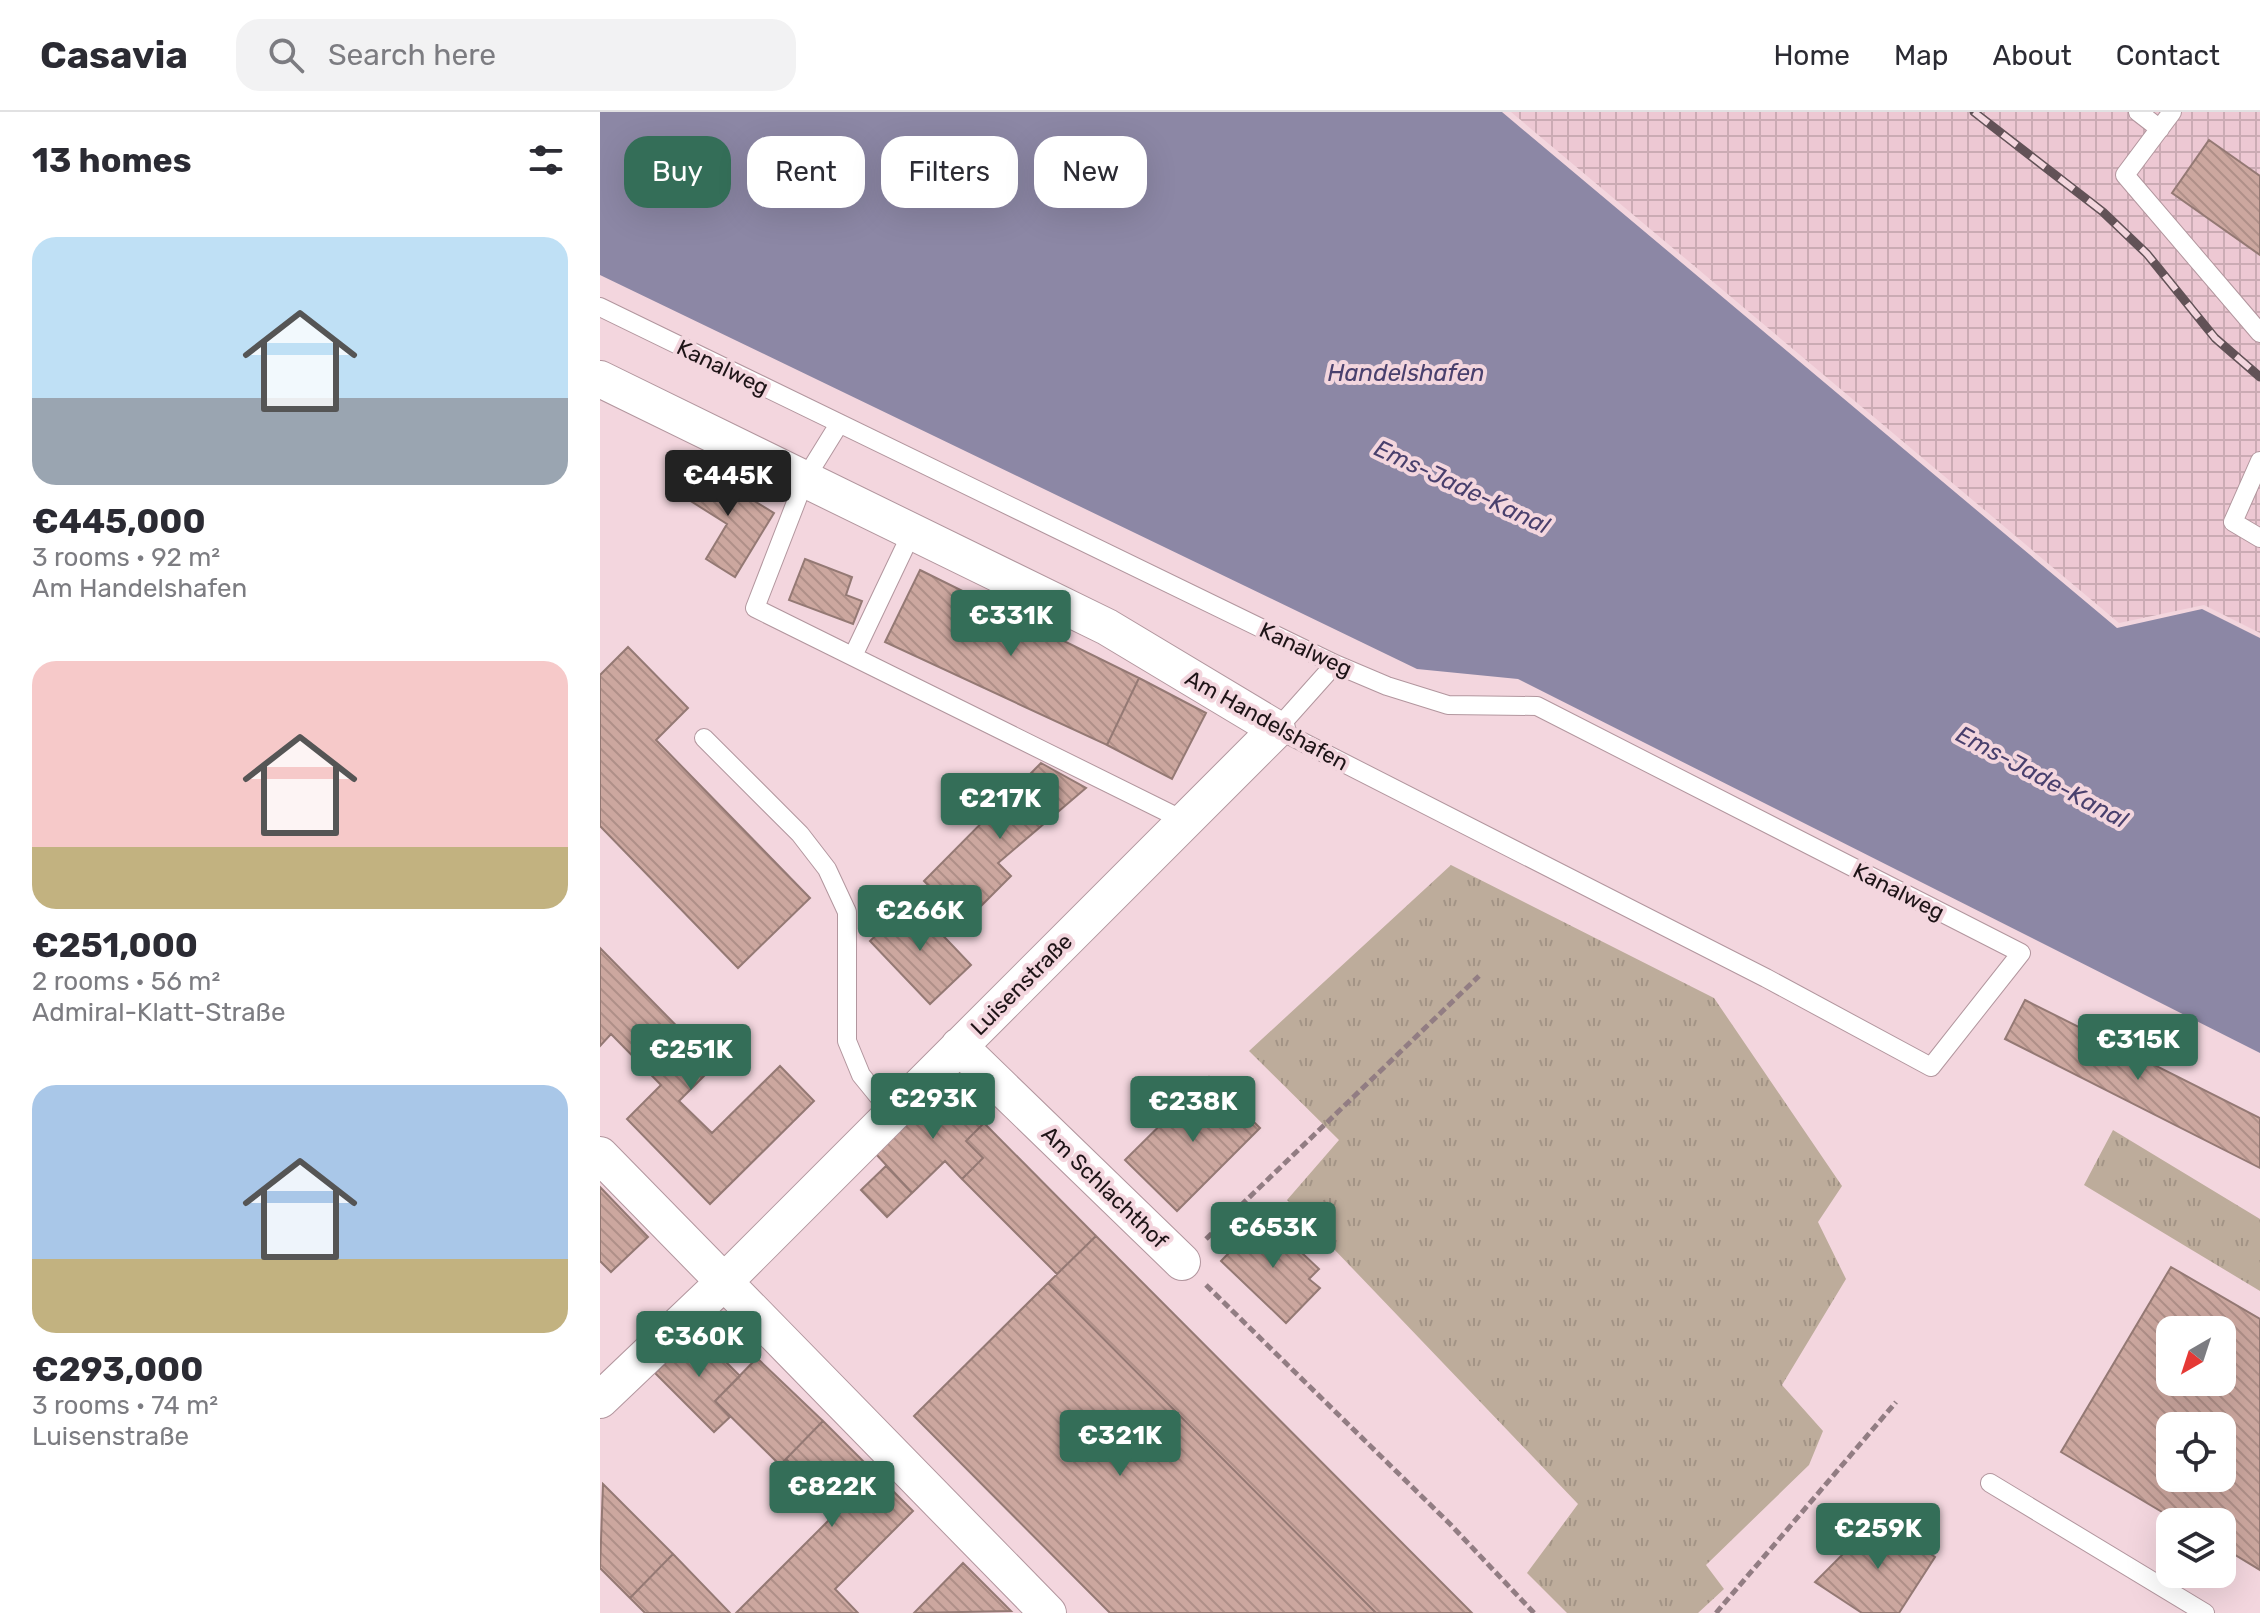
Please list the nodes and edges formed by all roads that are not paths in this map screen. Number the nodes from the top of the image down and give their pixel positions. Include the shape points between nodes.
1 (2138, 112) edge
2 (2172, 112) edge
3 (2160, 129) junction
4 (600, 307) edge
5 (2260, 333) edge
6 (600, 379) edge
7 (839, 424) junction
8 (2260, 461) edge
9 (805, 479) junction
10 (912, 532) junction
11 (2260, 538) edge
12 (853, 656) junction
13 (1335, 664) junction
14 (1277, 729) junction
15 (704, 738) dead end
16 (1185, 821) junction
17 (959, 1046) junction
18 (1931, 1067) joint
19 (892, 1113) junction
20 (600, 1155) edge
21 (1182, 1262) road end
22 (725, 1281) junction
23 (600, 1400) edge
24 (1990, 1483) dead end
25 (1048, 1613) edge
26 (2205, 1613) edge

1 - 3 lane
2 - 3 lane
3 - 5 lane via 2125,175
4 - 7 lane, Kanalweg
6 - 9 street, Am Handelshafen
7 - 9 lane
7 - 13 lane, Kanalweg
8 - 11 lane via 2233,522
9 - 10 street, Am Handelshafen
9 - 12 lane via 755,608
10 - 12 lane
10 - 14 street, Am Handelshafen via 1107,627
12 - 16 lane
13 - 14 lane, Luisenstraße
13 - 18 lane, Kanalweg via 1448,705 1537,706 2021,953
14 - 16 street, Luisenstraße
14 - 18 lane, Am Handelshafen
15 - 19 lane via 800,834 827,869 847,912 847,1041 861,1075
16 - 17 street, Luisenstraße
17 - 19 street, Luisenstraße
17 - 21 street, Am Schlachthof
19 - 22 street, Luisenstraße
20 - 22 street
22 - 23 street, Luisenstraße
22 - 25 street
24 - 26 lane

